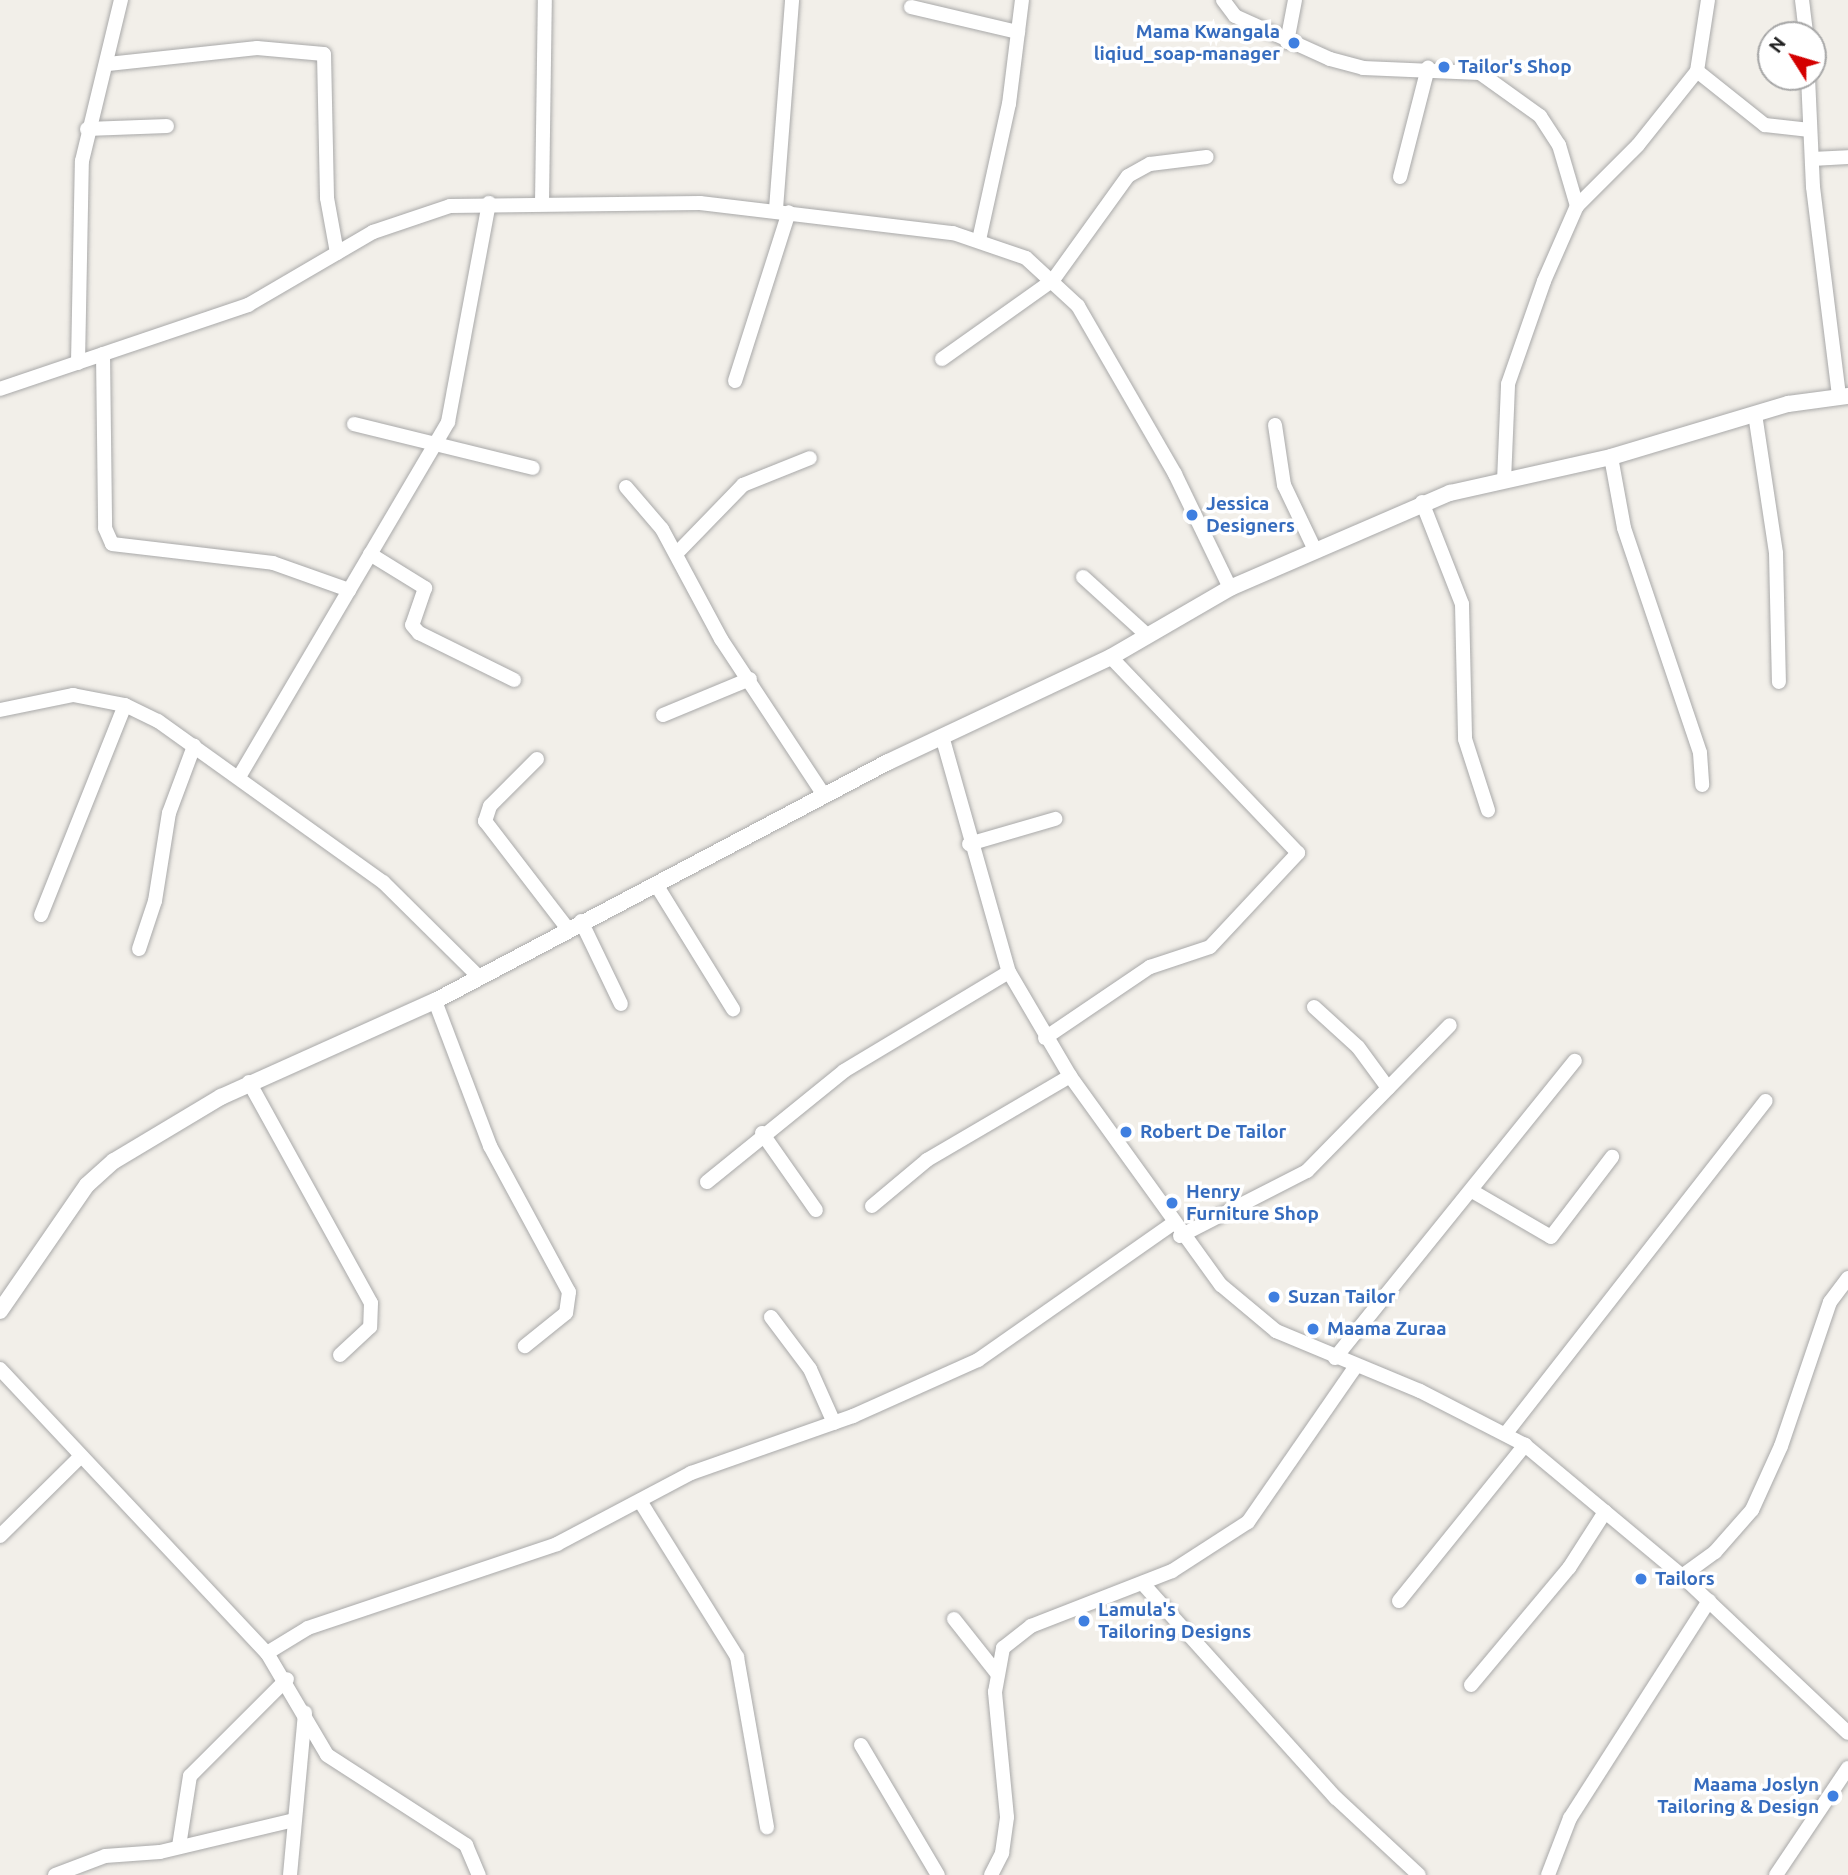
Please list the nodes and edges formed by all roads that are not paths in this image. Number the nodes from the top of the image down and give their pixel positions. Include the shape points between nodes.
1 (121, 0) edge
2 (545, 0) edge
3 (792, 0) edge
4 (1022, 0) edge
5 (1223, 0) edge
6 (1295, 0) edge
7 (1708, 0) edge
8 (1802, 0) edge
9 (911, 7) dead end
10 (1804, 21) edge
11 (1018, 32) junction
12 (1287, 42) junction
13 (108, 64) junction
14 (1428, 68) junction
15 (1697, 71) junction
16 (1809, 91) edge
17 (167, 126) dead end
18 (87, 129) junction
19 (1810, 130) junction
20 (1207, 157) dead end
21 (1848, 157) edge
22 (1812, 159) junction
23 (1400, 177) dead end
24 (489, 203) junction
25 (542, 203) junction
26 (1577, 206) junction
27 (783, 211) junction
28 (979, 240) junction
29 (337, 253) junction
30 (1053, 280) junction
31 (103, 354) junction
32 (942, 359) dead end
33 (78, 363) junction
34 (735, 381) dead end
35 (0, 389) edge
36 (1843, 396) edge
37 (1755, 414) junction
38 (354, 424) dead end
39 (1275, 425) dead end
40 (431, 445) junction
41 (1611, 457) junction
42 (810, 458) dead end
43 (533, 468) dead end
44 (1504, 481) junction
45 (626, 487) dead end
46 (1422, 502) junction
47 (1314, 548) junction
48 (677, 553) junction
49 (370, 554) junction
50 (1083, 577) dead end
51 (1230, 588) junction
52 (349, 590) junction
53 (1147, 635) junction
54 (1111, 657) junction
55 (750, 679) junction
56 (514, 680) dead end
57 (1779, 682) dead end
58 (125, 705) junction
59 (0, 710) edge
60 (663, 715) dead end
61 (942, 736) junction
62 (194, 746) junction
63 (537, 759) dead end
64 (239, 778) junction
65 (1702, 785) dead end
66 (824, 795) junction
67 (1488, 810) dead end
68 (1055, 819) dead end
69 (969, 844) junction
70 (657, 886) junction
71 (41, 915) dead end
72 (574, 925) junction
73 (139, 949) dead end
74 (1009, 972) junction
75 (479, 977) junction
76 (435, 1001) junction
77 (621, 1004) dead end
78 (1314, 1007) dead end
79 (733, 1009) dead end
80 (1450, 1025) dead end
81 (1045, 1038) junction
82 (1575, 1061) dead end
83 (1070, 1076) junction
84 (249, 1082) junction
85 (1388, 1088) junction
86 (1766, 1101) dead end
87 (762, 1133) junction
88 (1612, 1157) dead end
89 (707, 1182) dead end
90 (1472, 1191) junction
91 (872, 1206) dead end
92 (816, 1210) dead end
93 (1176, 1230) junction
94 (1848, 1278) edge
95 (0, 1311) edge
96 (771, 1317) dead end
97 (525, 1346) dead end
98 (340, 1355) dead end
99 (1335, 1358) junction
100 (1356, 1366) junction
101 (0, 1369) edge
102 (834, 1423) junction
103 (1507, 1432) junction
104 (1525, 1445) junction
105 (80, 1457) junction
106 (640, 1502) junction
107 (1605, 1512) junction
108 (0, 1536) edge
109 (1682, 1576) junction
110 (1144, 1585) junction
111 (1399, 1601) dead end
112 (1709, 1601) junction
113 (954, 1619) dead end
114 (267, 1653) junction
115 (996, 1672) junction
116 (287, 1679) junction
117 (1471, 1685) dead end
118 (305, 1713) junction
119 (1848, 1733) edge
120 (862, 1745) dead end
121 (1848, 1768) edge
122 (294, 1820) junction
123 (767, 1827) dead end
124 (179, 1846) junction
125 (999, 1871) edge
126 (55, 1875) edge
127 (290, 1875) edge
128 (479, 1875) edge
129 (938, 1875) edge
130 (1419, 1875) edge
131 (1548, 1875) edge
132 (1776, 1875) edge

1 - 13 street
2 - 25 street
3 - 27 street
4 - 11 street
5 - 12 street via 1235,16
6 - 12 street
7 - 15 street
8 - 10 street
9 - 11 street
11 - 28 street
12 - 14 street via 1363,68
13 - 18 street
13 - 29 street via 257,48 324,54 327,198
14 - 23 street
14 - 26 street via 1480,74 1540,116 1559,145
15 - 19 street via 1765,125
15 - 26 street via 1638,145
16 - 19 street
17 - 18 street
18 - 33 street
19 - 22 street
20 - 30 street via 1150,163 1120,182
21 - 22 street
22 - 36 street
24 - 25 street
24 - 29 street via 411,217
24 - 40 street via 454,405
25 - 27 street
26 - 44 street via 1508,384
27 - 28 street
27 - 34 street
28 - 30 street via 1026,258
29 - 31 street via 267,297
30 - 32 street
30 - 51 street via 1097,331
31 - 33 street
31 - 52 street via 105,528 112,544 273,563
33 - 35 street
36 - 37 street
37 - 41 street
37 - 57 street via 1776,553
38 - 40 street
39 - 47 street via 1283,485
40 - 43 street
40 - 49 street
41 - 44 street
41 - 65 street via 1625,528 1700,753
42 - 48 street via 743,485
44 - 46 street
45 - 48 street
46 - 47 street
46 - 67 street via 1462,604 1465,739
47 - 51 street
48 - 55 street via 721,639
49 - 52 street
49 - 56 street via 425,588 412,625 419,633
50 - 53 street
51 - 53 street
52 - 64 street
53 - 54 street
54 - 61 street
54 - 81 street via 1298,853 1210,947 1150,967
55 - 60 street
55 - 66 street
58 - 59 street via 73,695
58 - 62 street
58 - 71 street
61 - 66 street
61 - 69 street
62 - 64 street
62 - 73 street via 169,813 155,901
63 - 72 street via 490,806 485,821
64 - 75 street via 383,882
66 - 70 street
68 - 69 street
69 - 74 street
70 - 72 street
70 - 79 street
72 - 75 street
72 - 77 street
74 - 81 street
74 - 87 street via 844,1071
75 - 76 street
76 - 84 street
76 - 97 street via 490,1146 569,1292 566,1313
78 - 85 street via 1358,1047
80 - 85 street
81 - 83 street
82 - 90 street
83 - 91 street via 927,1160
83 - 93 street
84 - 95 street via 114,1161 87,1185
84 - 98 street via 371,1303 370,1327
85 - 93 street via 1307,1171
86 - 103 street
87 - 89 street
87 - 92 street
88 - 90 street via 1551,1237
90 - 99 street
93 - 99 street via 1222,1285 1276,1331
93 - 102 street via 1003,1346
94 - 109 street via 1830,1302 1781,1446 1752,1510 1715,1552
96 - 102 street via 810,1369
99 - 100 street
100 - 103 street
100 - 110 street via 1256,1514
101 - 105 street
102 - 106 street via 691,1473
103 - 104 street
104 - 107 street
104 - 111 street
105 - 108 street
105 - 114 street
106 - 114 street via 556,1544 308,1628
106 - 123 street via 737,1657
107 - 109 street
107 - 117 street via 1569,1568
109 - 112 street
110 - 115 street via 1018,1632 1003,1648
110 - 130 street via 1336,1798
112 - 119 street
112 - 131 street via 1570,1818
113 - 115 street
114 - 116 street
115 - 125 street via 1007,1817
116 - 118 street
116 - 124 street via 190,1776
118 - 122 street
118 - 128 street via 327,1755 466,1845
120 - 129 street
121 - 132 street
122 - 124 street
122 - 127 street
124 - 126 street via 105,1856

